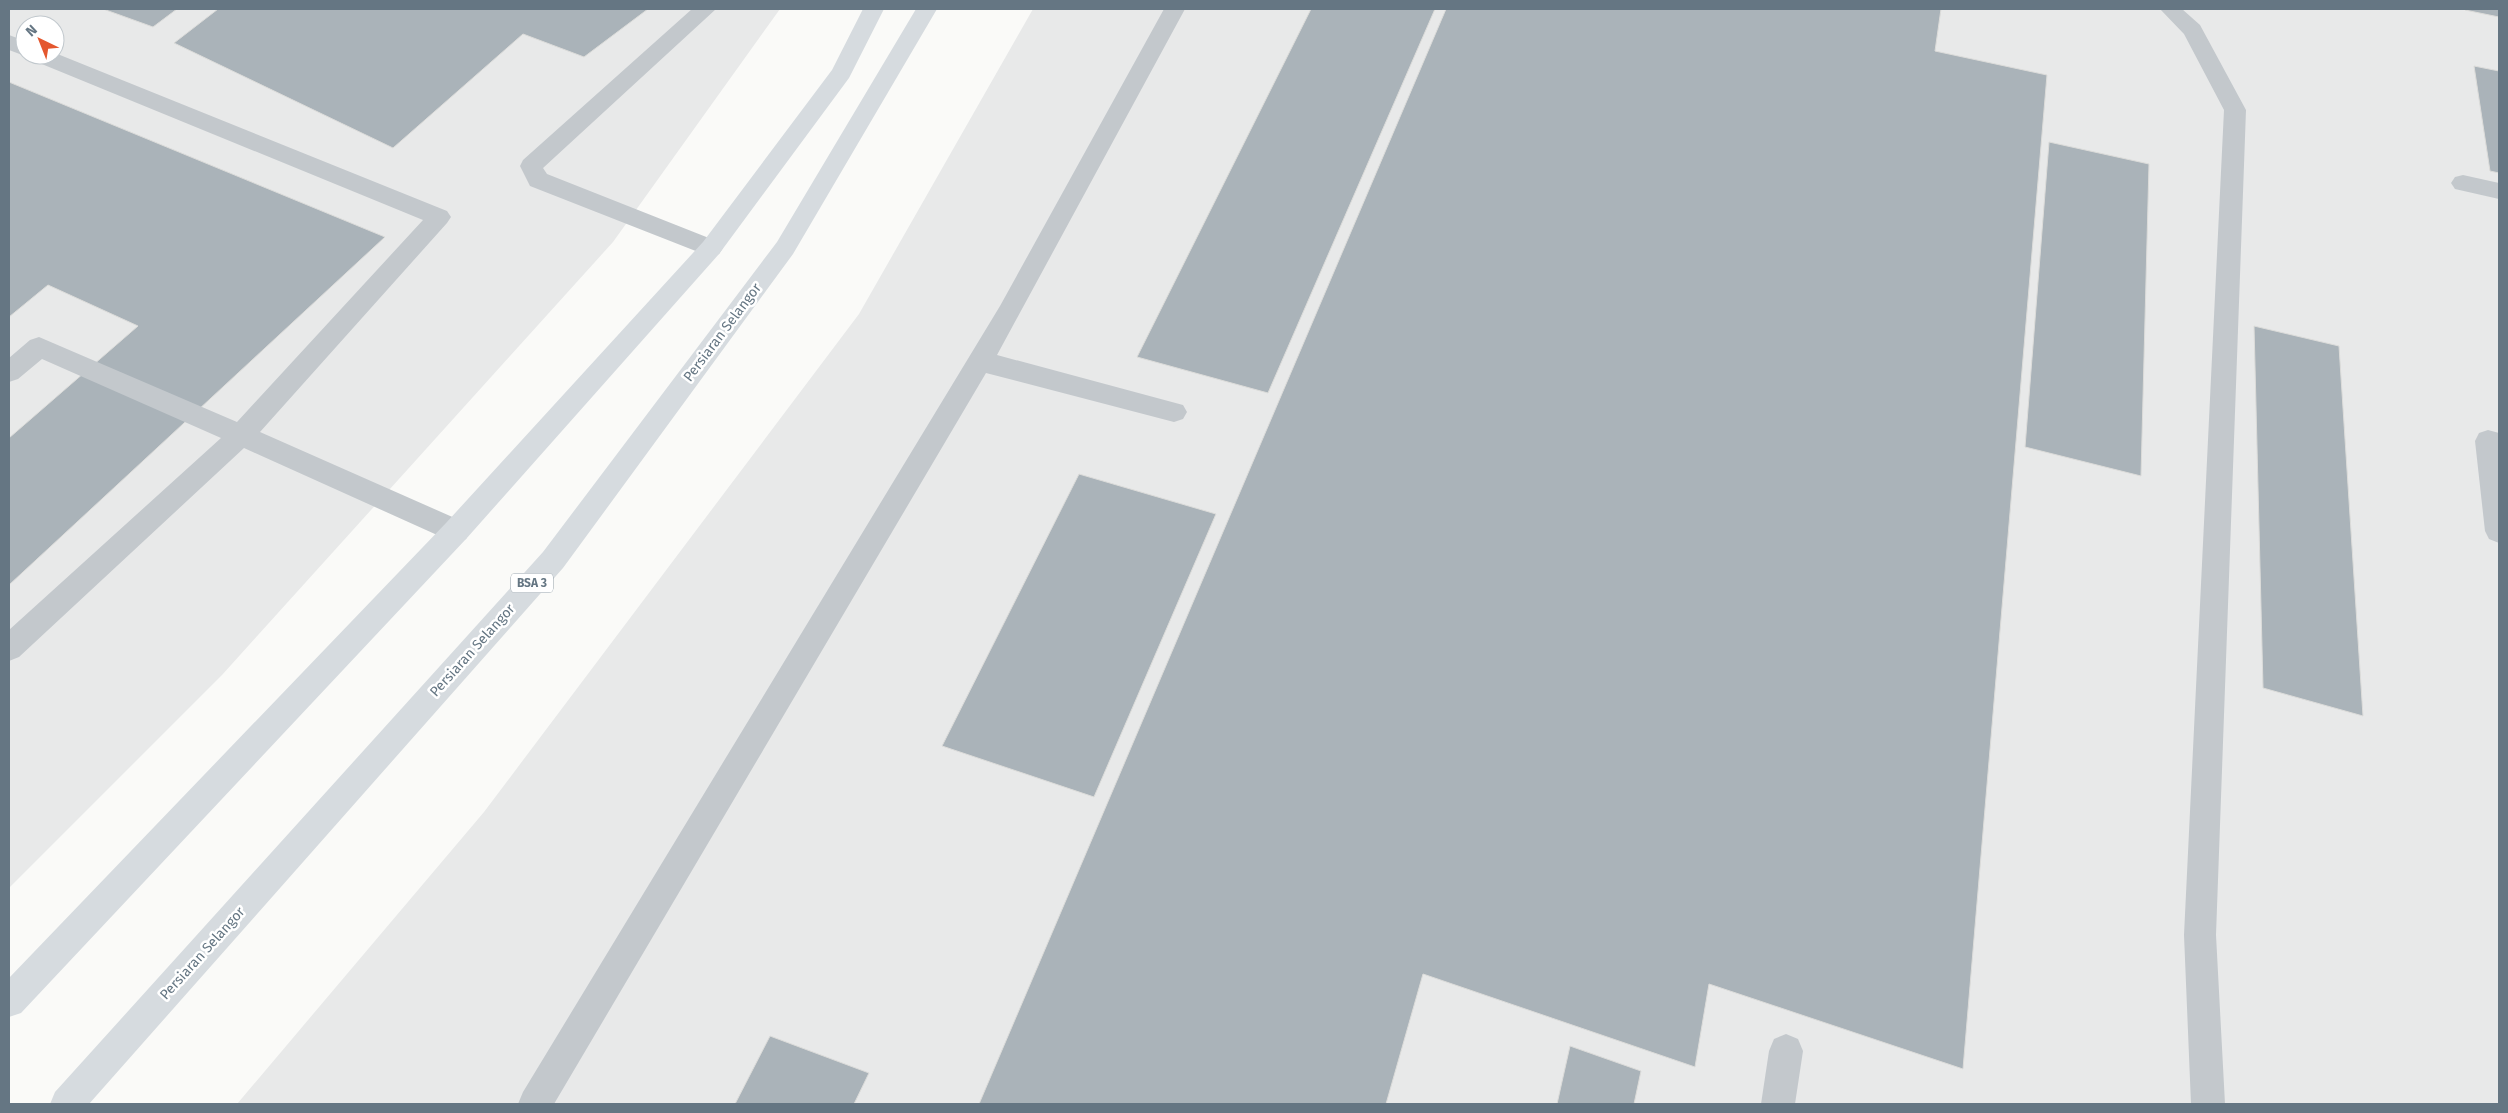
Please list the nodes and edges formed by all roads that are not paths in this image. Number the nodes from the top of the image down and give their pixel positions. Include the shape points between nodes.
1 (705, 9) edge
2 (872, 9) edge
3 (926, 9) edge
4 (1174, 9) edge
5 (2170, 9) edge
6 (65, 65) edge
7 (2463, 183) dead end
8 (2499, 191) edge
9 (711, 248) junction
10 (980, 361) junction
11 (9, 372) edge
12 (1174, 412) dead end
13 (241, 435) junction
14 (2499, 444) edge
15 (456, 530) junction
16 (2499, 531) edge
17 (9, 648) edge
18 (9, 1001) edge
19 (1786, 1051) dead end
20 (67, 1104) edge
21 (534, 1104) edge
22 (1778, 1104) edge
23 (2208, 1104) edge

1 - 9 lane via 531,166 538,180
2 - 9 main road via 841,73
3 - 20 main road, Persiaran Selangor / BSA 3 via 785,248 553,560
4 - 10 lane
5 - 23 lane via 2192,30 2235,110 2200,935
6 - 13 lane via 439,217
7 - 8 lane
9 - 15 main road
10 - 12 lane
10 - 21 lane
11 - 13 lane via 39,346
13 - 15 lane
13 - 17 lane
14 - 16 lane via 2488,441
15 - 18 main road
19 - 22 lane

